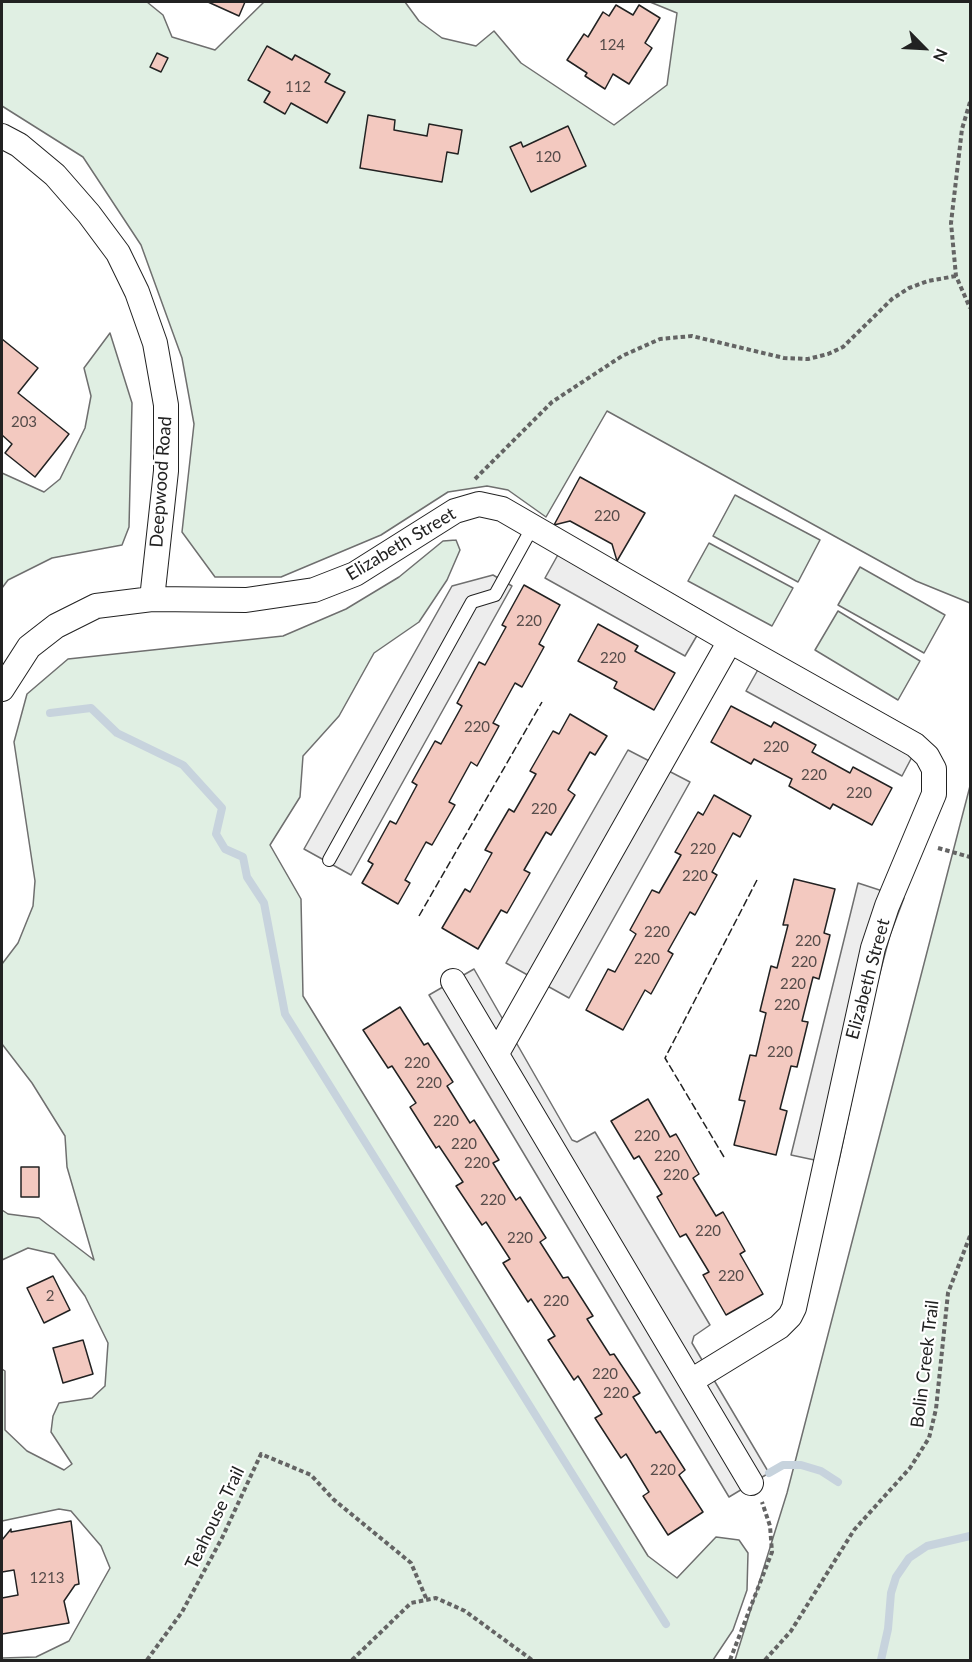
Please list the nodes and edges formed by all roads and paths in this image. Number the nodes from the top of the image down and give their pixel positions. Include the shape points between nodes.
1 (970, 102) edge
2 (2, 136) edge
3 (956, 276) junction
4 (970, 308) edge
5 (455, 511) junction
6 (532, 528) junction
7 (152, 598) junction
8 (730, 642) junction
9 (2, 689) edge
10 (914, 841) junction
11 (970, 857) edge
12 (329, 860) dead end
13 (453, 981) dead end
14 (497, 1053) junction
15 (970, 1236) edge
16 (691, 1381) junction
17 (752, 1483) joint
18 (426, 1598) junction
19 (147, 1660) edge
20 (352, 1660) edge
21 (532, 1660) edge
22 (730, 1660) edge
23 (765, 1660) edge

1 - 3 path via 962,129 951,223
2 - 7 street, Deepwood Road via 55,175 90,214 118,253 155,343 166,405 166,471
3 - 4 path
3 - 5 path via 909,288 892,299 843,347 828,354 784,358 692,336 675,336 622,356 543,410 460,496
5 - 6 street, Elizabeth Street via 479,504 492,505
5 - 7 street, Elizabeth Street via 355,574 314,590 246,600
6 - 8 street, Elizabeth Street
6 - 12 lane via 495,595 472,602
7 - 9 street, Elizabeth Street via 96,606 56,626 29,647
8 - 10 street, Elizabeth Street via 915,745 927,756 934,769 934,794
8 - 14 street
10 - 11 path
10 - 16 street, Elizabeth Street via 873,948 790,1316 779,1327
13 - 14 street
14 - 16 street
15 - 23 path, Bolin Creek Trail via 948,1293 936,1409 929,1438 910,1468 854,1530 814,1598
16 - 17 street
17 - 22 path via 765,1509 772,1552
18 - 19 path, Teahouse Trail via 411,1563 333,1499 311,1475 261,1454 182,1612
18 - 20 path via 411,1603
18 - 21 path via 436,1598 465,1611

